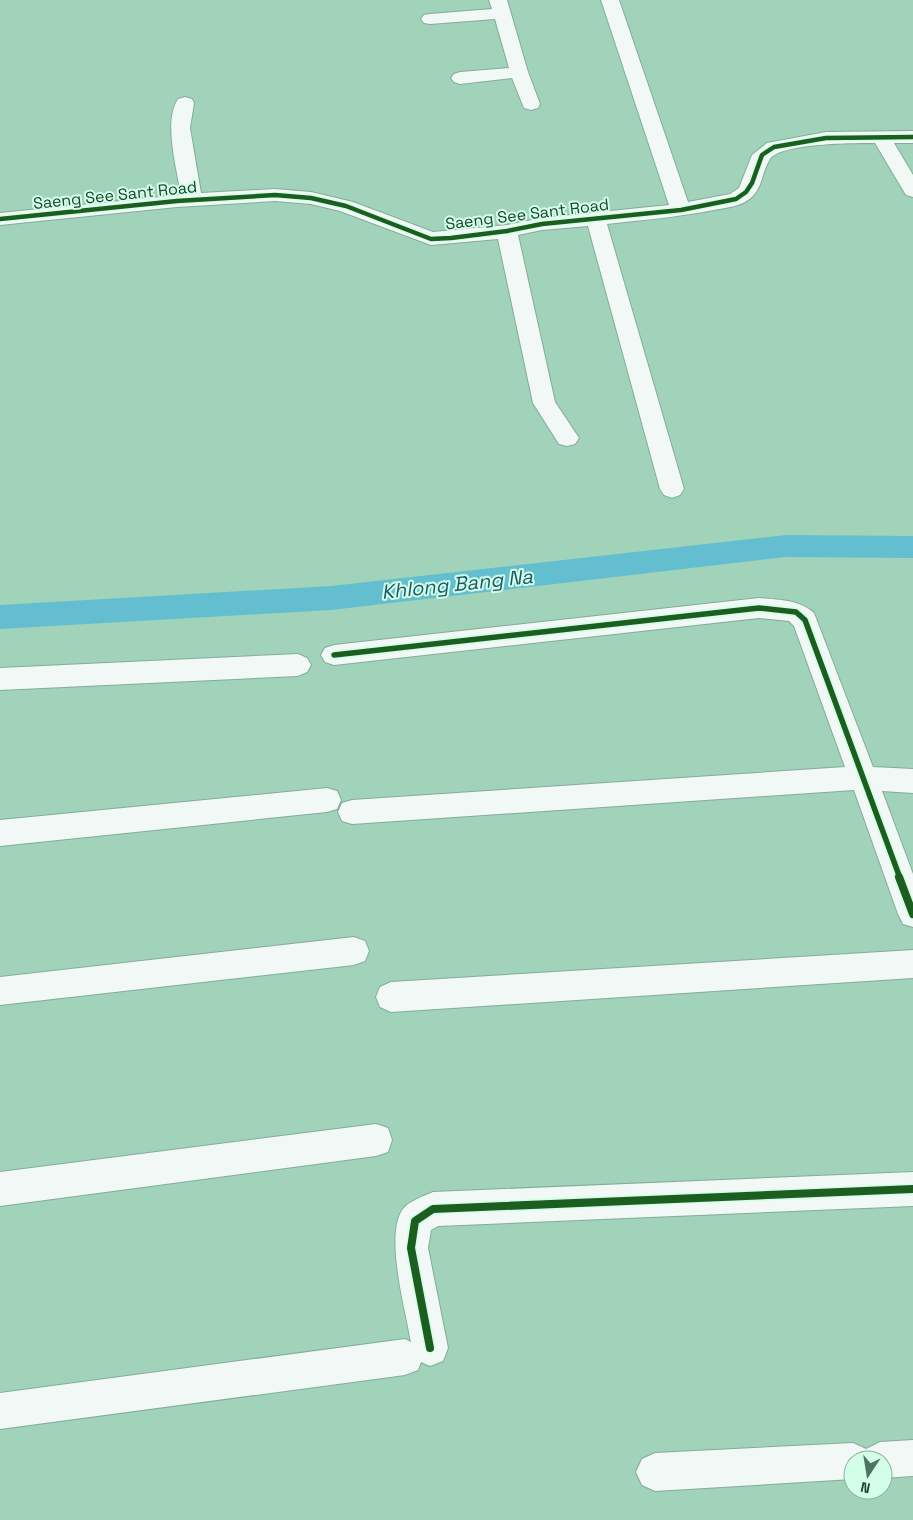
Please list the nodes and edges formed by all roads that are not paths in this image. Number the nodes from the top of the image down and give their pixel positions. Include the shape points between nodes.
1 (610, 0) edge
2 (500, 7) edge
3 (430, 19) dead end
4 (520, 72) junction
5 (460, 78) dead end
6 (184, 103) dead end
7 (531, 104) dead end
8 (913, 137) edge
9 (881, 138) junction
10 (913, 191) edge
11 (192, 200) junction
12 (682, 210) junction
13 (596, 218) junction
14 (0, 219) edge
15 (507, 231) junction
16 (567, 438) dead end
17 (672, 489) dead end
18 (334, 655) dead end
19 (298, 665) dead end
20 (0, 679) edge
21 (863, 778) junction
22 (913, 781) edge
23 (327, 800) dead end
24 (352, 812) dead end
25 (0, 833) edge
26 (913, 914) edge
27 (354, 951) dead end
28 (913, 964) edge
29 (0, 991) edge
30 (392, 996) dead end
31 (376, 1140) dead end
32 (0, 1189) edge
33 (913, 1189) edge
34 (0, 1412) edge
35 (913, 1458) edge
36 (893, 1459) edge
37 (843, 1463) edge
38 (655, 1472) dead end

1 - 12 street
2 - 3 street
2 - 4 street
4 - 5 street
4 - 7 street
6 - 11 street via 180,128
8 - 9 street, Saeng See Sant Road
9 - 10 street
9 - 12 street, Saeng See Sant Road via 826,138 774,147 762,154 752,183 736,199
11 - 14 street, Saeng See Sant Road
11 - 15 street, Saeng See Sant Road via 275,195 311,198 346,206 431,239
12 - 13 street, Saeng See Sant Road
13 - 15 street, Saeng See Sant Road
13 - 17 street
15 - 16 street via 544,403
18 - 21 street via 758,608 796,612 804,620
19 - 20 street
21 - 22 street
21 - 24 street
21 - 26 street
23 - 25 street
27 - 29 street
28 - 30 street
31 - 32 street
33 - 34 street via 433,1209 415,1221 411,1248 418,1353
35 - 36 street
37 - 38 street

